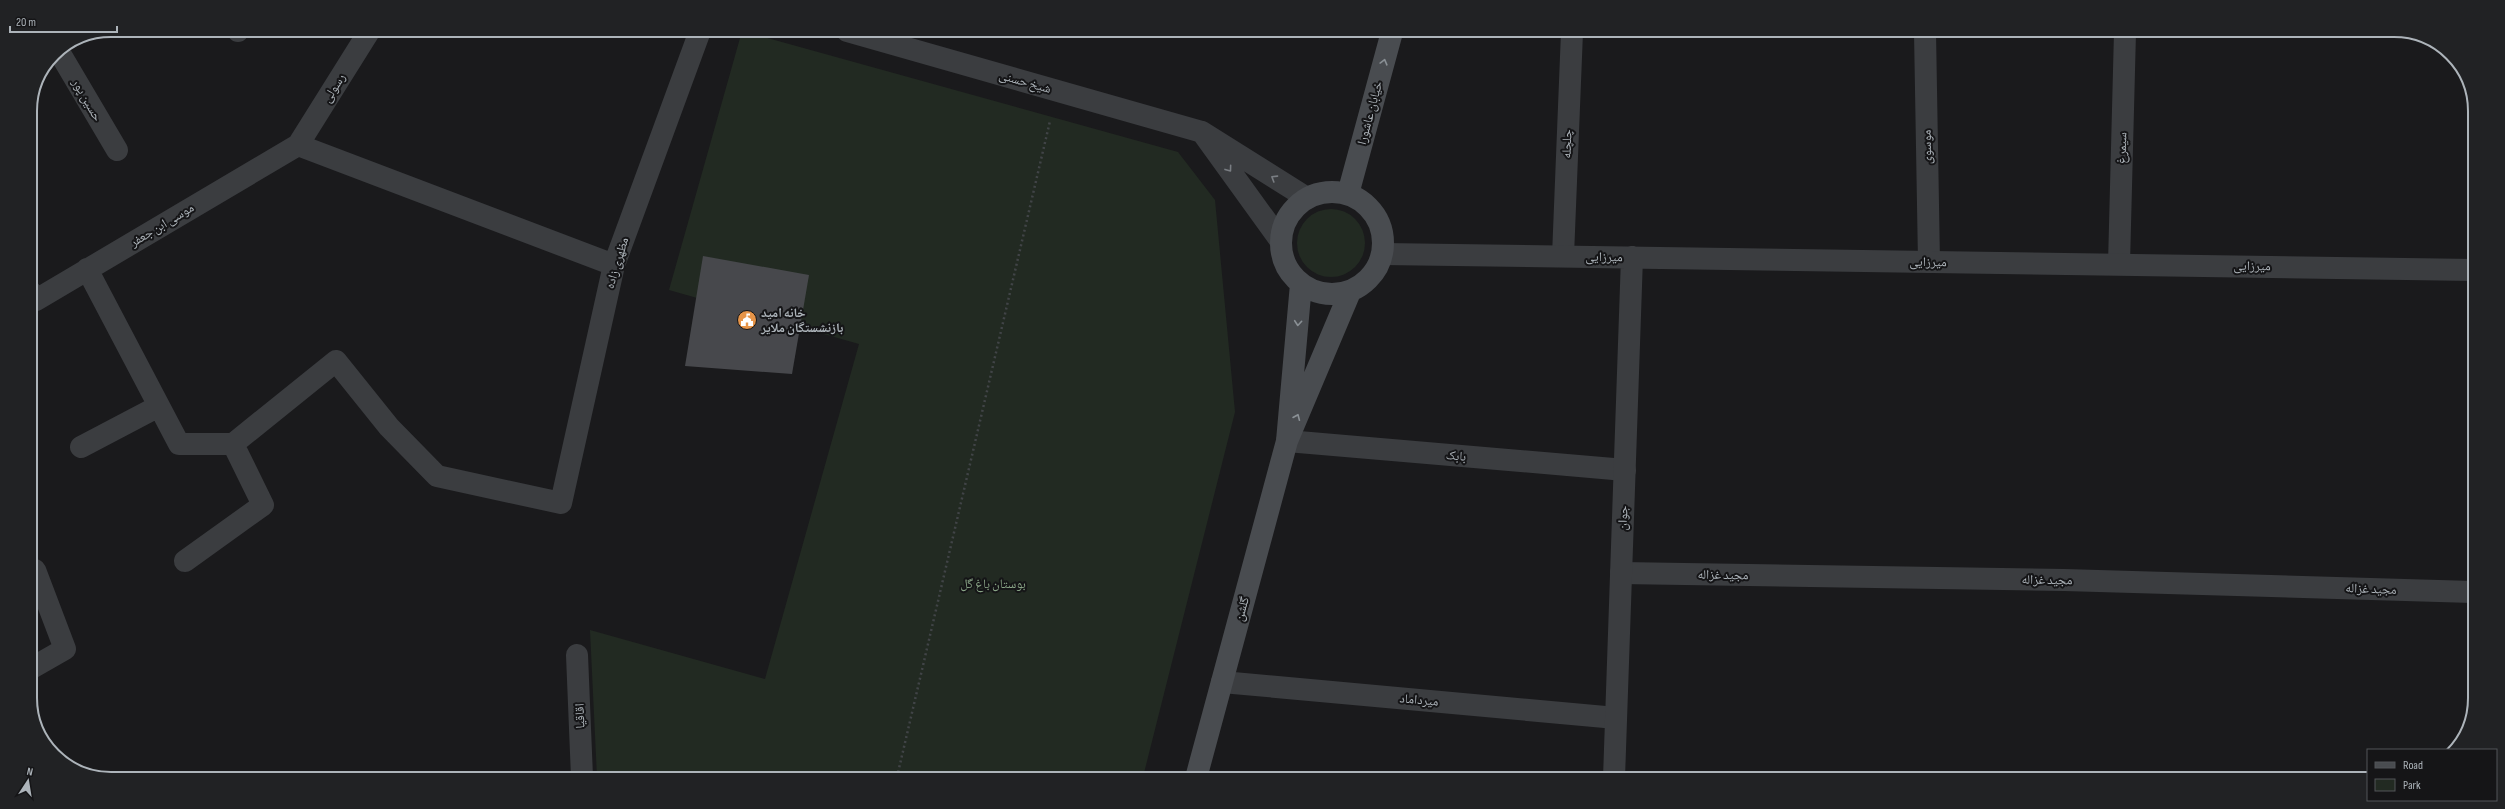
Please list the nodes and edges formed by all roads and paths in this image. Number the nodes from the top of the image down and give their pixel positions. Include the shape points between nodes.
1 (366, 37) edge
2 (698, 37) edge
3 (868, 37) edge
4 (1391, 37) edge
5 (1572, 37) edge
6 (1925, 37) edge
7 (2125, 37) edge
8 (61, 56) edge
9 (1057, 91) junction
10 (1202, 132) junction
11 (298, 145) junction
12 (117, 150) dead end
13 (1348, 194) junction
14 (1307, 198) junction
15 (1280, 240) junction
16 (1383, 254) junction
17 (1563, 256) junction
18 (1632, 257) junction
19 (1929, 262) junction
20 (2119, 264) junction
21 (614, 265) junction
22 (87, 269) junction
23 (2468, 270) edge
24 (1301, 284) junction
25 (1350, 292) junction
26 (37, 299) edge
27 (159, 406) junction
28 (1287, 441) junction
29 (233, 444) junction
30 (81, 447) dead end
31 (1625, 470) junction
32 (185, 561) dead end
33 (1621, 573) junction
34 (37, 575) edge
35 (2468, 592) edge
36 (577, 655) dead end
37 (37, 665) edge
38 (1222, 682) junction
39 (1616, 718) junction
40 (582, 772) edge
41 (898, 772) edge
42 (1198, 772) edge
43 (1614, 772) edge

1 - 11 street, رسولی
2 - 21 street, مظهری زاده
3 - 9 street, شیخ حسنی
13 -> 4 main road, خیابان عاشورا
5 - 17 street, چلچله
6 - 19 street, موسوی
7 - 20 street, سیمرغ
8 - 12 street, حسین پور
9 - 10 street, شیخ حسنی
9 - 41 path
14 -> 10 street, شیخ حسنی
10 -> 15 street
11 - 21 street
11 - 22 street, موسی ابن جعفر
13 - 14 main road via 1334,191
13 - 16 main road via 1362,201 1380,224
14 - 15 main road via 1294,209 1284,224
15 - 24 main road via 1282,257 1289,272
16 - 17 street, میرزایی
16 - 25 main road via 1376,270 1365,283
17 - 18 street, میرزایی
18 - 19 street, میرزایی
18 - 31 street, جوان
19 - 20 street, میرزایی
20 - 23 street, میرزایی
21 - 29 street, مظهری زاده via 560,503 437,476 389,427 336,361
22 - 26 street, موسی ابن جعفر
22 - 27 street
24 - 25 main road via 1312,291 1325,294
24 -> 28 main road
28 -> 25 main road
27 - 29 street via 179,444
27 - 30 street
28 - 31 street, بابک
28 - 38 main road, گلشن
29 - 32 street via 263,505
31 - 33 street, جوان
33 - 35 street, مجید غزاله via 2064,580
33 - 39 street, جوان
34 - 37 street via 65,649
36 - 40 street, اقاقیا
38 - 39 street, میرداماد
38 - 42 main road, گلشن
39 - 43 street, جوان

